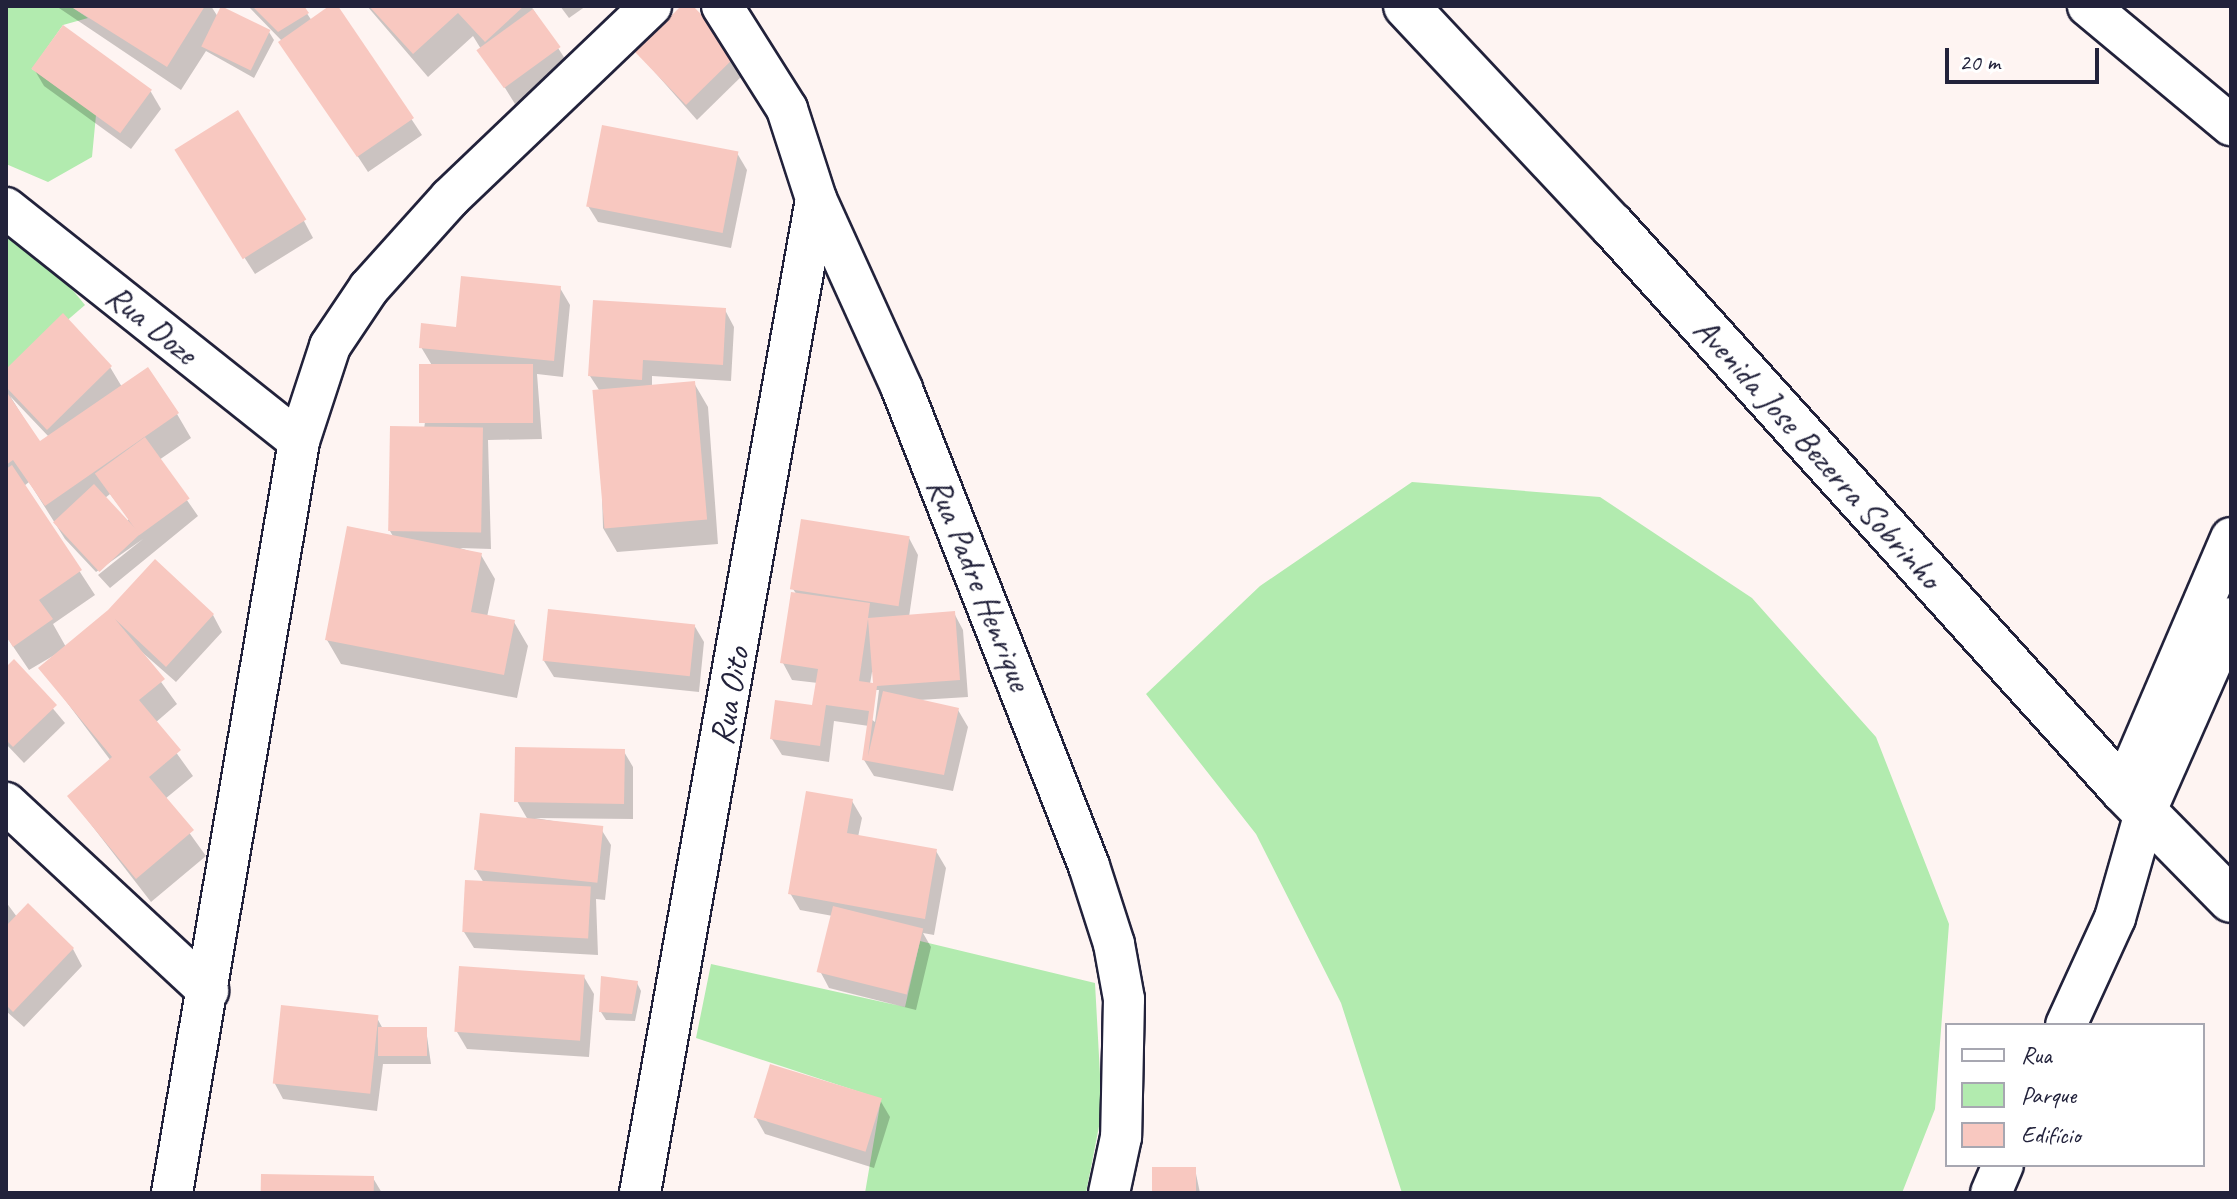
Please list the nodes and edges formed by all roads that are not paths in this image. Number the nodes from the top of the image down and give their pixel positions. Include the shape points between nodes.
1 (651, 6) edge
2 (722, 6) edge
3 (1406, 6) edge
4 (2088, 6) edge
5 (2231, 125) edge
6 (816, 199) junction
7 (6, 208) edge
8 (299, 441) junction
9 (2231, 538) edge
10 (2231, 618) edge
11 (2134, 802) junction
12 (6, 803) edge
13 (2231, 900) edge
14 (208, 991) junction
15 (2067, 1023) edge
16 (2002, 1167) edge
17 (172, 1193) edge
18 (640, 1193) edge
19 (1109, 1193) edge
20 (1991, 1193) edge

1 - 8 street via 450,198 369,288 330,346
2 - 6 street, Rua Padre Henrique via 787,109
3 - 11 main road, Avenida Jose Bezerra Sobrinho via 1612,225
4 - 5 street
6 - 18 street, Rua Oito
6 - 19 street, Rua Padre Henrique via 902,389 1049,755 1114,944 1124,999 1121,1137
7 - 8 street, Rua Doze
8 - 14 street via 243,750
9 - 11 street
10 - 11 street
11 - 13 main road, Avenida Jose Bezerra Sobrinho
11 - 15 street via 2115,918
12 - 14 street
14 - 17 street
16 - 20 street

